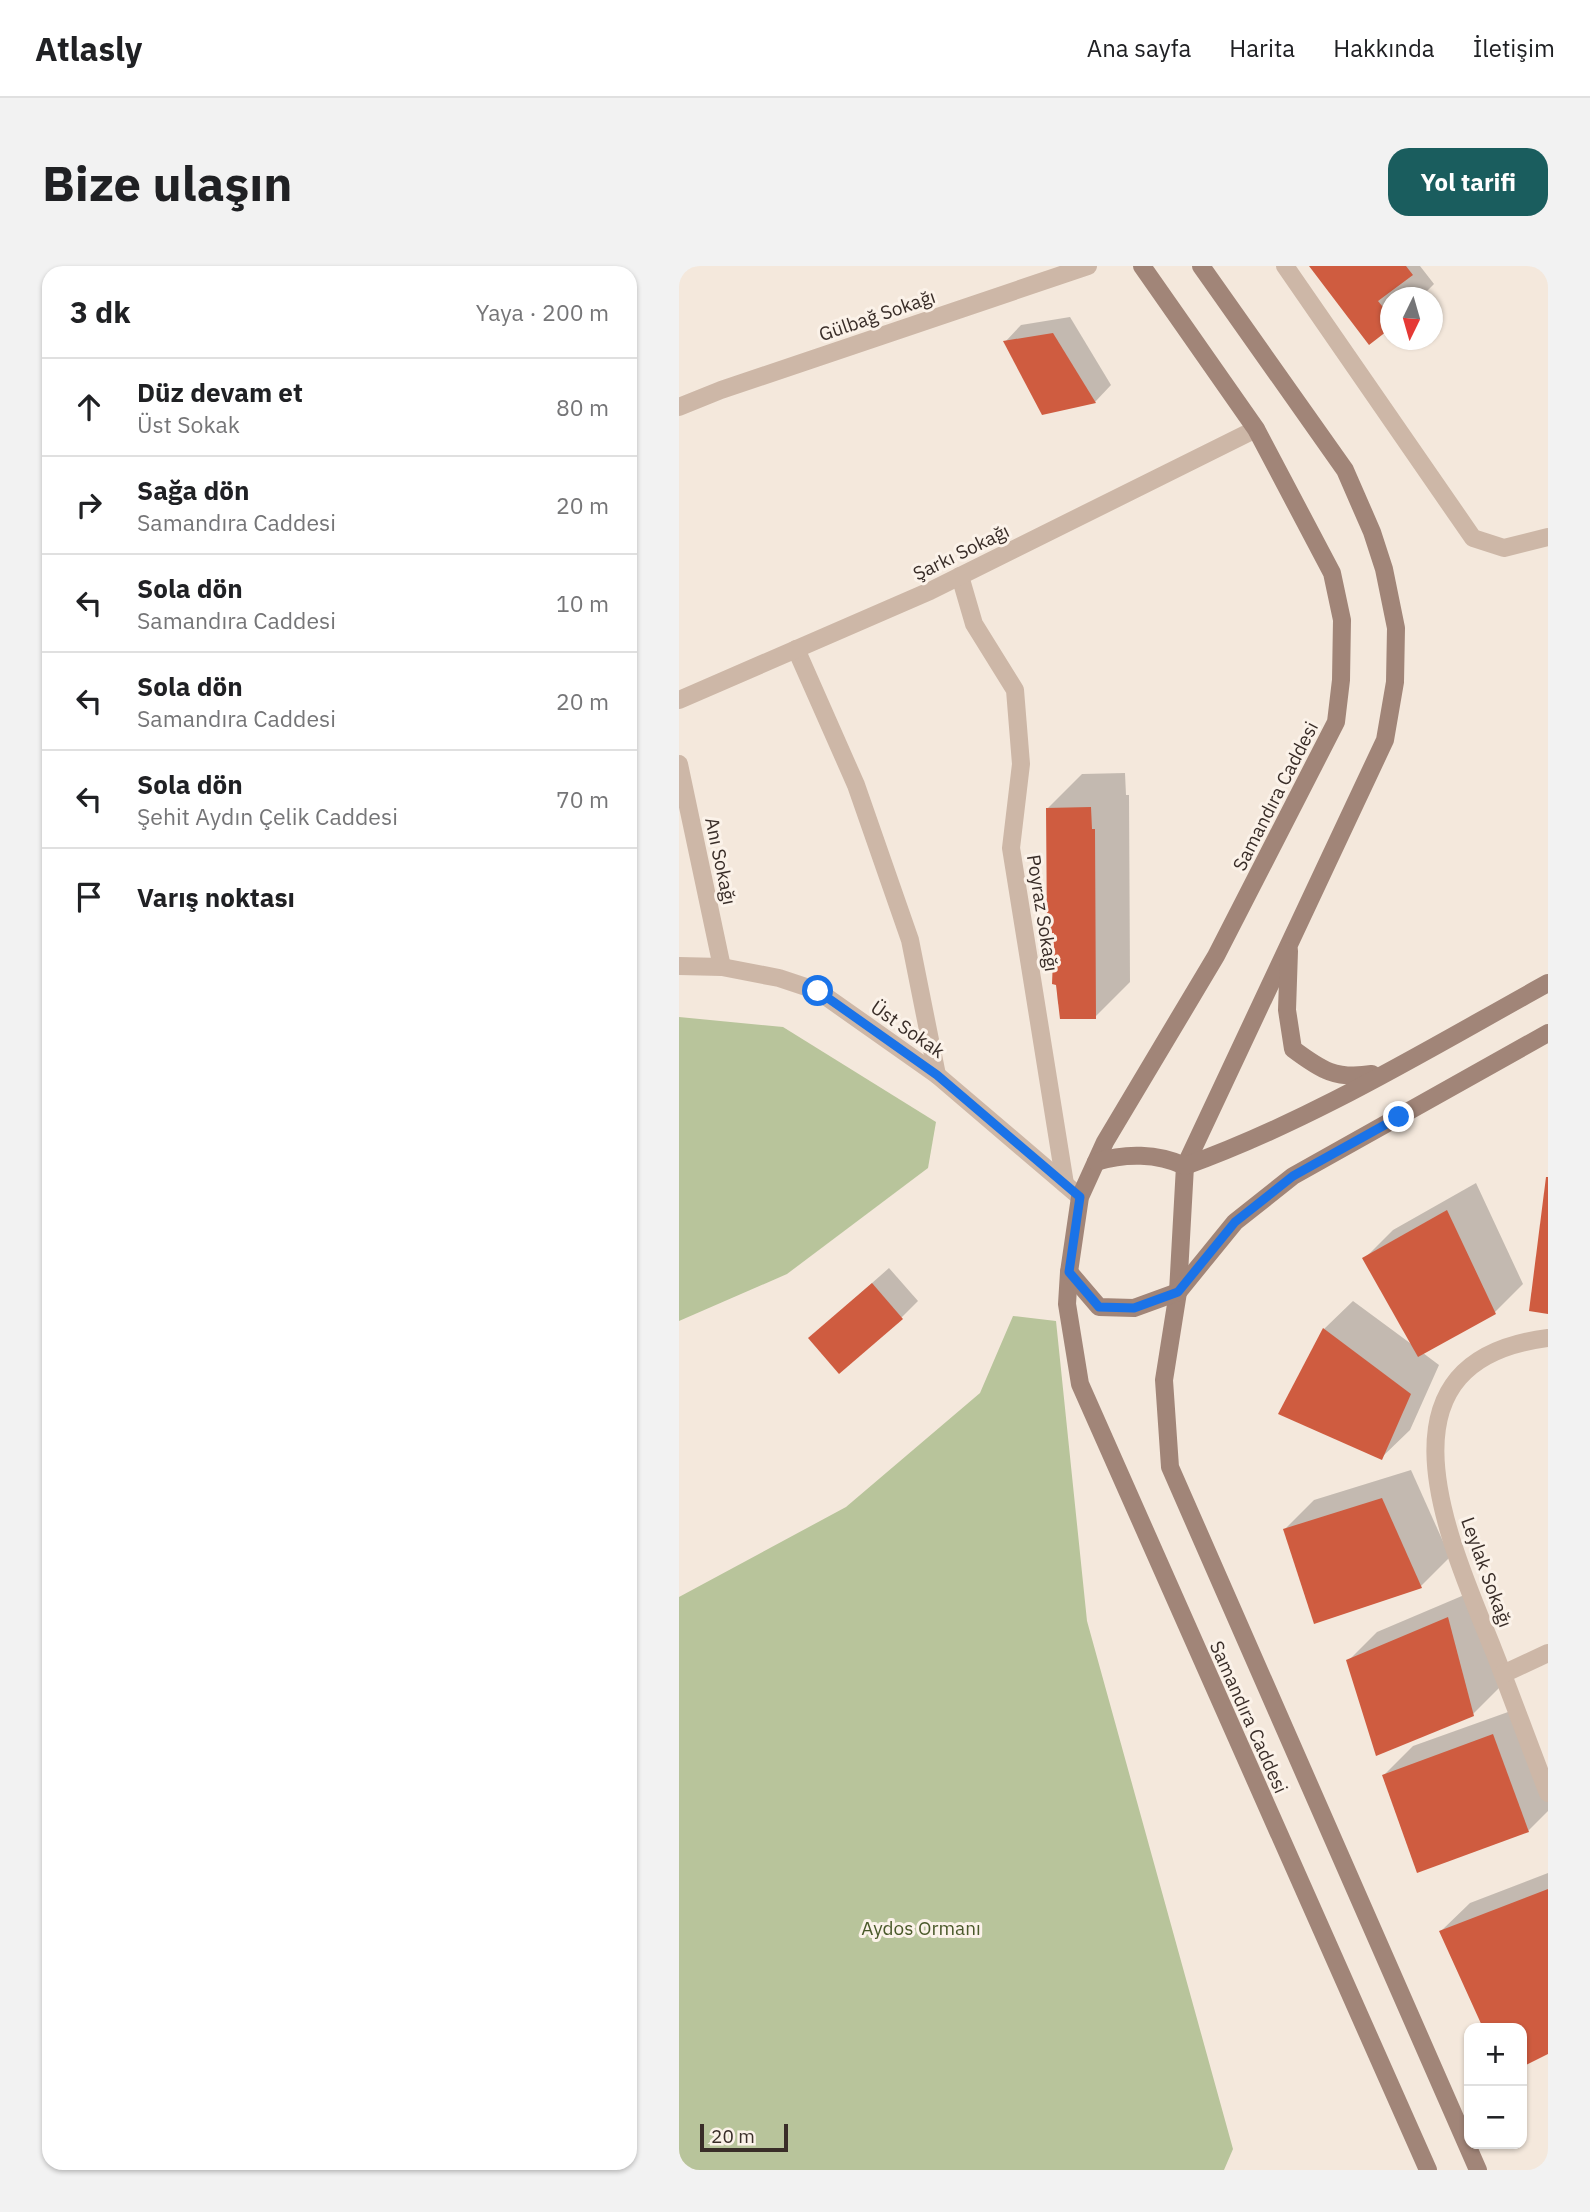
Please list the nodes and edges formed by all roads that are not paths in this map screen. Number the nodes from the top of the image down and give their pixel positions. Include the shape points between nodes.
1 (1089, 266) edge
2 (1142, 266) edge
3 (1201, 266) edge
4 (1285, 266) edge
5 (679, 408) edge
6 (1256, 429) junction
7 (1548, 537) edge
8 (960, 576) junction
9 (796, 649) junction
10 (679, 700) edge
11 (679, 764) edge
12 (1290, 941) junction
13 (679, 966) edge
14 (722, 967) junction
15 (1548, 984) edge
16 (1548, 1032) edge
17 (1386, 1072) junction
18 (937, 1075) junction
19 (1096, 1162) junction
20 (1185, 1166) junction
21 (1065, 1184) junction
22 (1080, 1197) junction
23 (1069, 1272) junction
24 (1178, 1292) junction
25 (1548, 1338) edge
26 (1548, 1653) edge
27 (1503, 1674) junction
28 (1548, 1793) edge
29 (1428, 2170) edge
30 (1478, 2170) edge

1 - 5 street, Gülbağ Sokağı
2 - 6 main road, Samandıra Caddesi
3 - 12 main road, Samandıra Caddesi via 1345,470 1384,569 1396,628 1395,682 1385,740
4 - 7 street via 1473,538 1504,548
6 - 8 street, Şarkı Sokağı
6 - 19 main road, Samandıra Caddesi via 1332,573 1342,621 1336,722 1216,956
8 - 9 street, Şarkı Sokağı
8 - 21 street, Poyraz Sokağı via 974,624 1014,690 1021,764 1011,848
9 - 10 street, Şarkı Sokağı
9 - 18 street via 856,785 910,940
11 - 14 street, Anı Sokağı
12 - 17 main road via 1287,1010 1293,1049 1323,1071 1354,1077
12 - 20 main road, Samandıra Caddesi
13 - 14 street, Üst Sokak
14 - 18 street, Üst Sokak via 818,991
15 - 17 main road
16 - 24 main road via 1293,1176 1235,1222
17 - 20 main road via 1308,1113
18 - 21 street, Üst Sokak
19 - 20 main road via 1142,1156 1169,1158
19 - 22 main road, Samandıra Caddesi
20 - 24 main road, Samandıra Caddesi
21 - 22 street, Üst Sokak
22 - 23 main road, Samandıra Caddesi
23 - 24 main road via 1099,1307 1134,1308
23 - 29 main road, Samandıra Caddesi via 1067,1304 1080,1384
24 - 30 main road, Samandıra Caddesi via 1164,1380 1170,1467
25 - 27 street, Leylak Sokağı via 1516,1342 1483,1357 1458,1381 1441,1409 1433,1439 1434,1471 1453,1550
26 - 27 street
27 - 28 street, Leylak Sokağı

